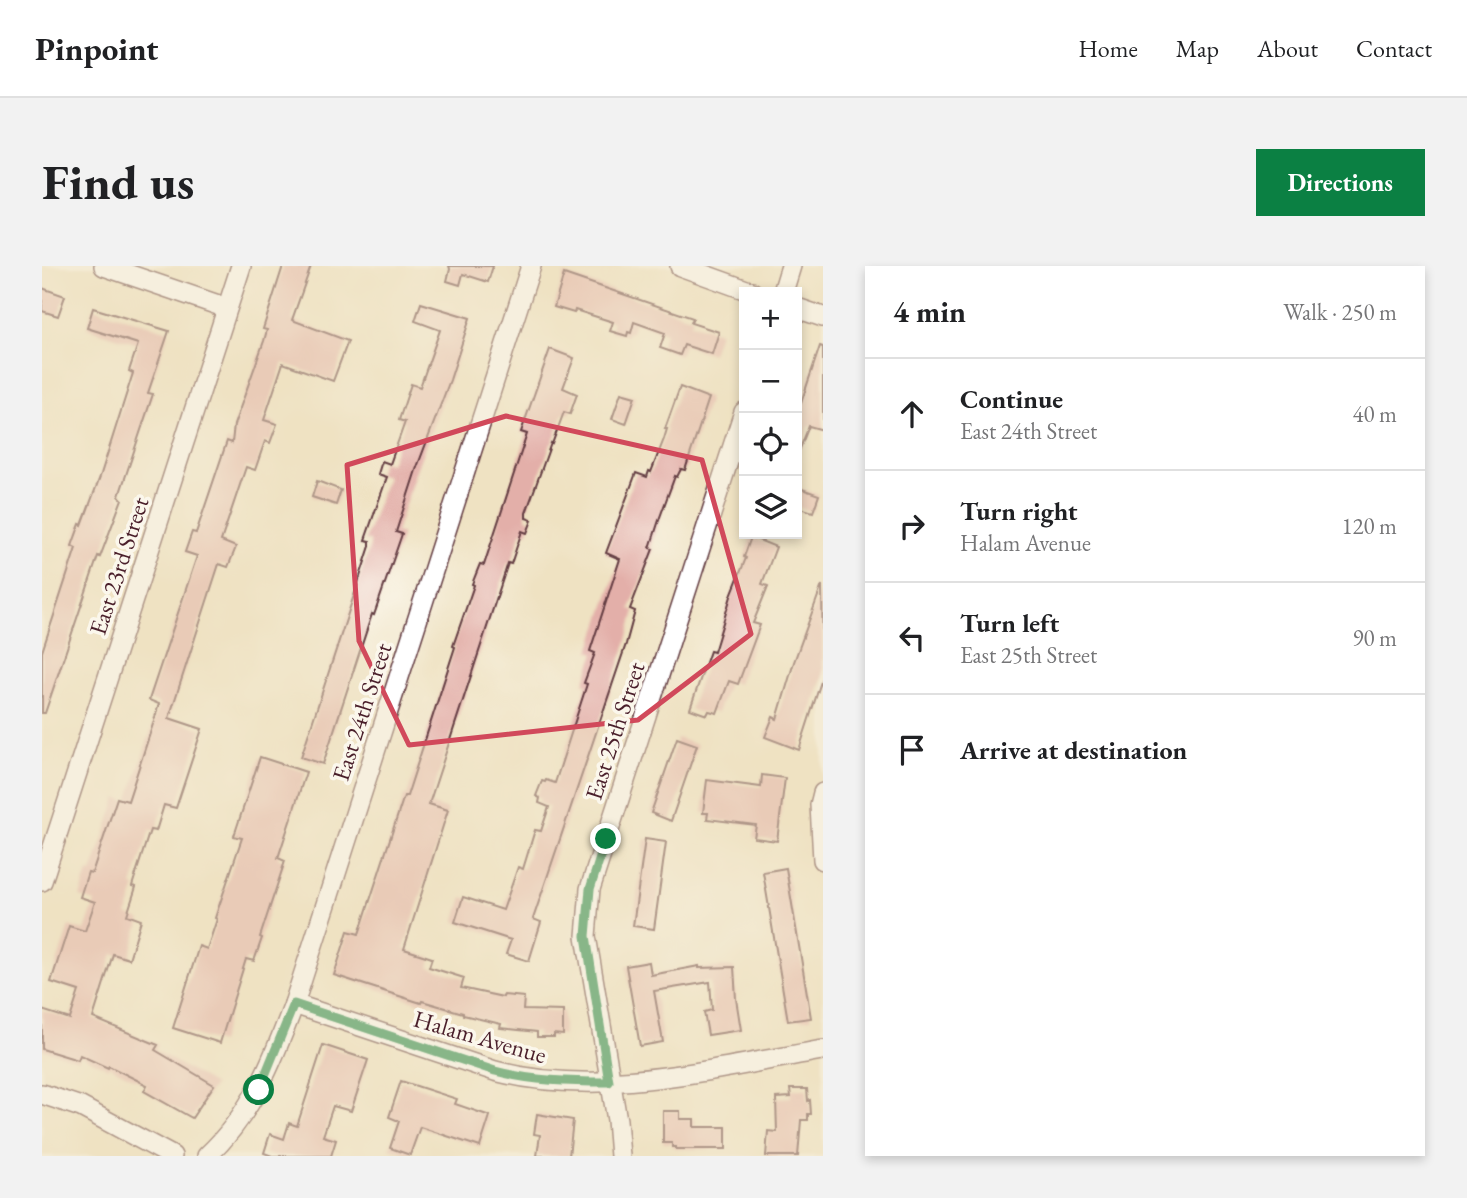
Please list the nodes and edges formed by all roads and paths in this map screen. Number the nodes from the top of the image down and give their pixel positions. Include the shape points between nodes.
1 (104, 266) edge
2 (241, 266) edge
3 (531, 266) edge
4 (680, 266) edge
5 (791, 266) edge
6 (739, 287) edge
7 (785, 287) edge
8 (227, 308) junction
9 (802, 310) edge
10 (823, 317) edge
11 (744, 413) edge
12 (823, 793) edge
13 (823, 860) edge
14 (42, 881) edge
15 (294, 1004) junction
16 (823, 1050) edge
17 (609, 1082) junction
18 (42, 1094) edge
19 (173, 1156) edge
20 (207, 1156) edge
21 (620, 1156) edge

1 - 8 street
2 - 8 street, East 23rd Street
3 - 15 street, East 24th Street
4 - 6 street
5 - 7 street
8 - 14 street, East 23rd Street
9 - 10 street
11 - 17 street, East 25th Street via 590,889 586,936
12 - 13 street
15 - 17 street, Halam Avenue via 526,1079
15 - 20 street, East 24th Street via 259,1090
16 - 17 street, Halam Avenue
17 - 21 street, East 25th Street
18 - 19 street via 81,1107

